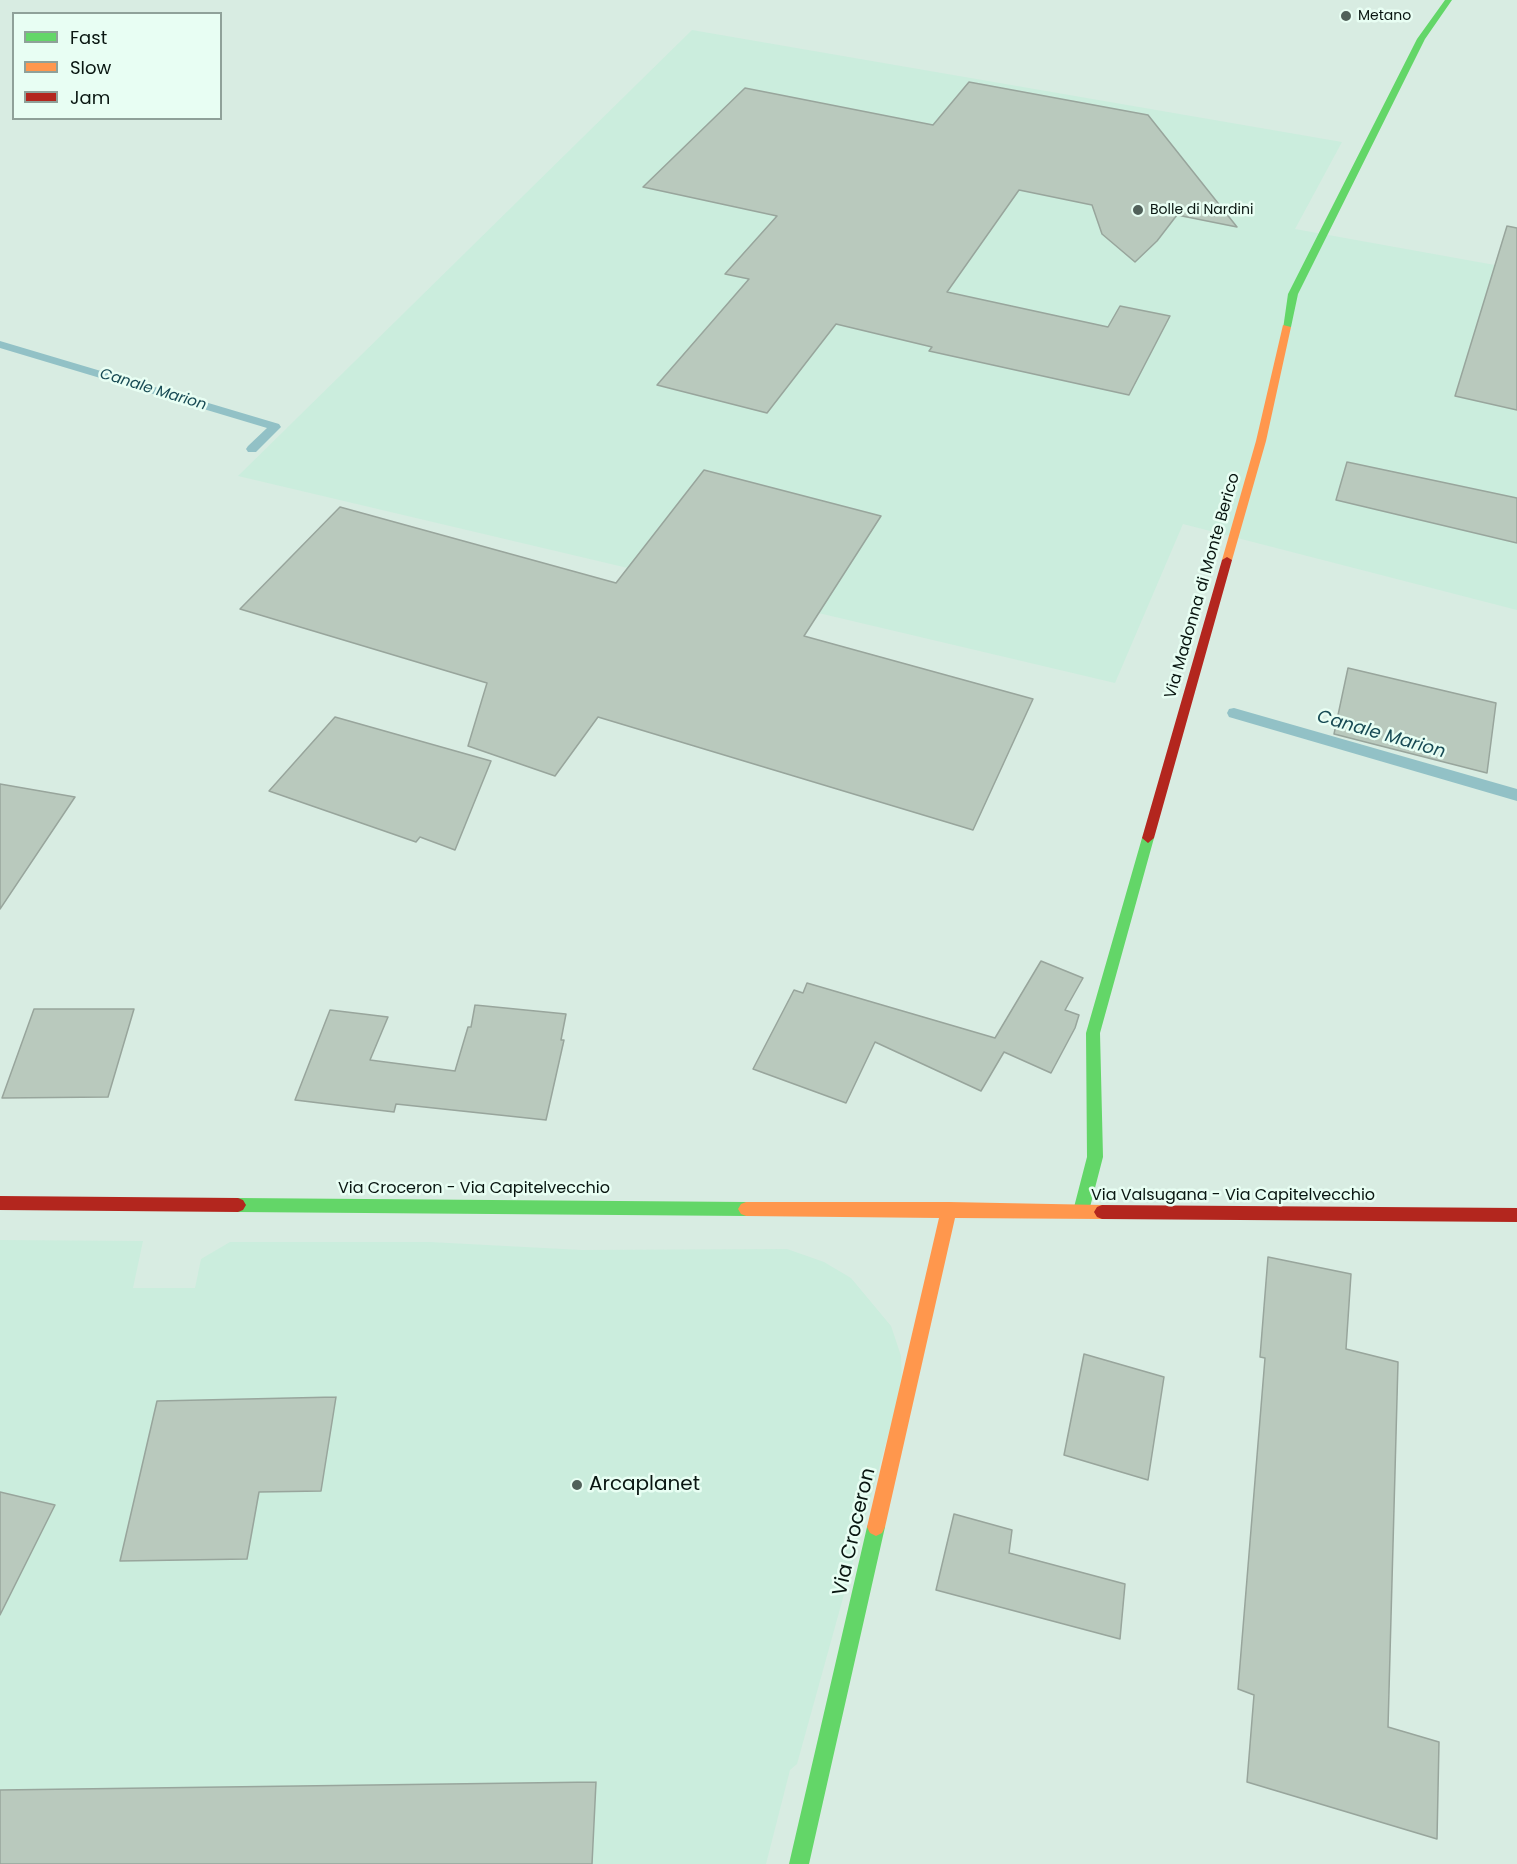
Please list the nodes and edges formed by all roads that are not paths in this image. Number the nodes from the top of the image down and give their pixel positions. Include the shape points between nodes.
1 (1449, 0) edge
2 (0, 1203) edge
3 (949, 1209) junction
4 (1081, 1211) junction
5 (1517, 1215) edge
6 (799, 1864) edge

1 - 4 street, Via Madonna di Monte Berico via 1421,39 1293,294 1261,441 1093,1033 1095,1157
2 - 3 street, Via Croceron - Via Capitelvecchio
3 - 4 street, Via Valsugana - Via Capitelvecchio
3 - 6 street, Via Croceron
4 - 5 street, Via Valsugana - Via Capitelvecchio

